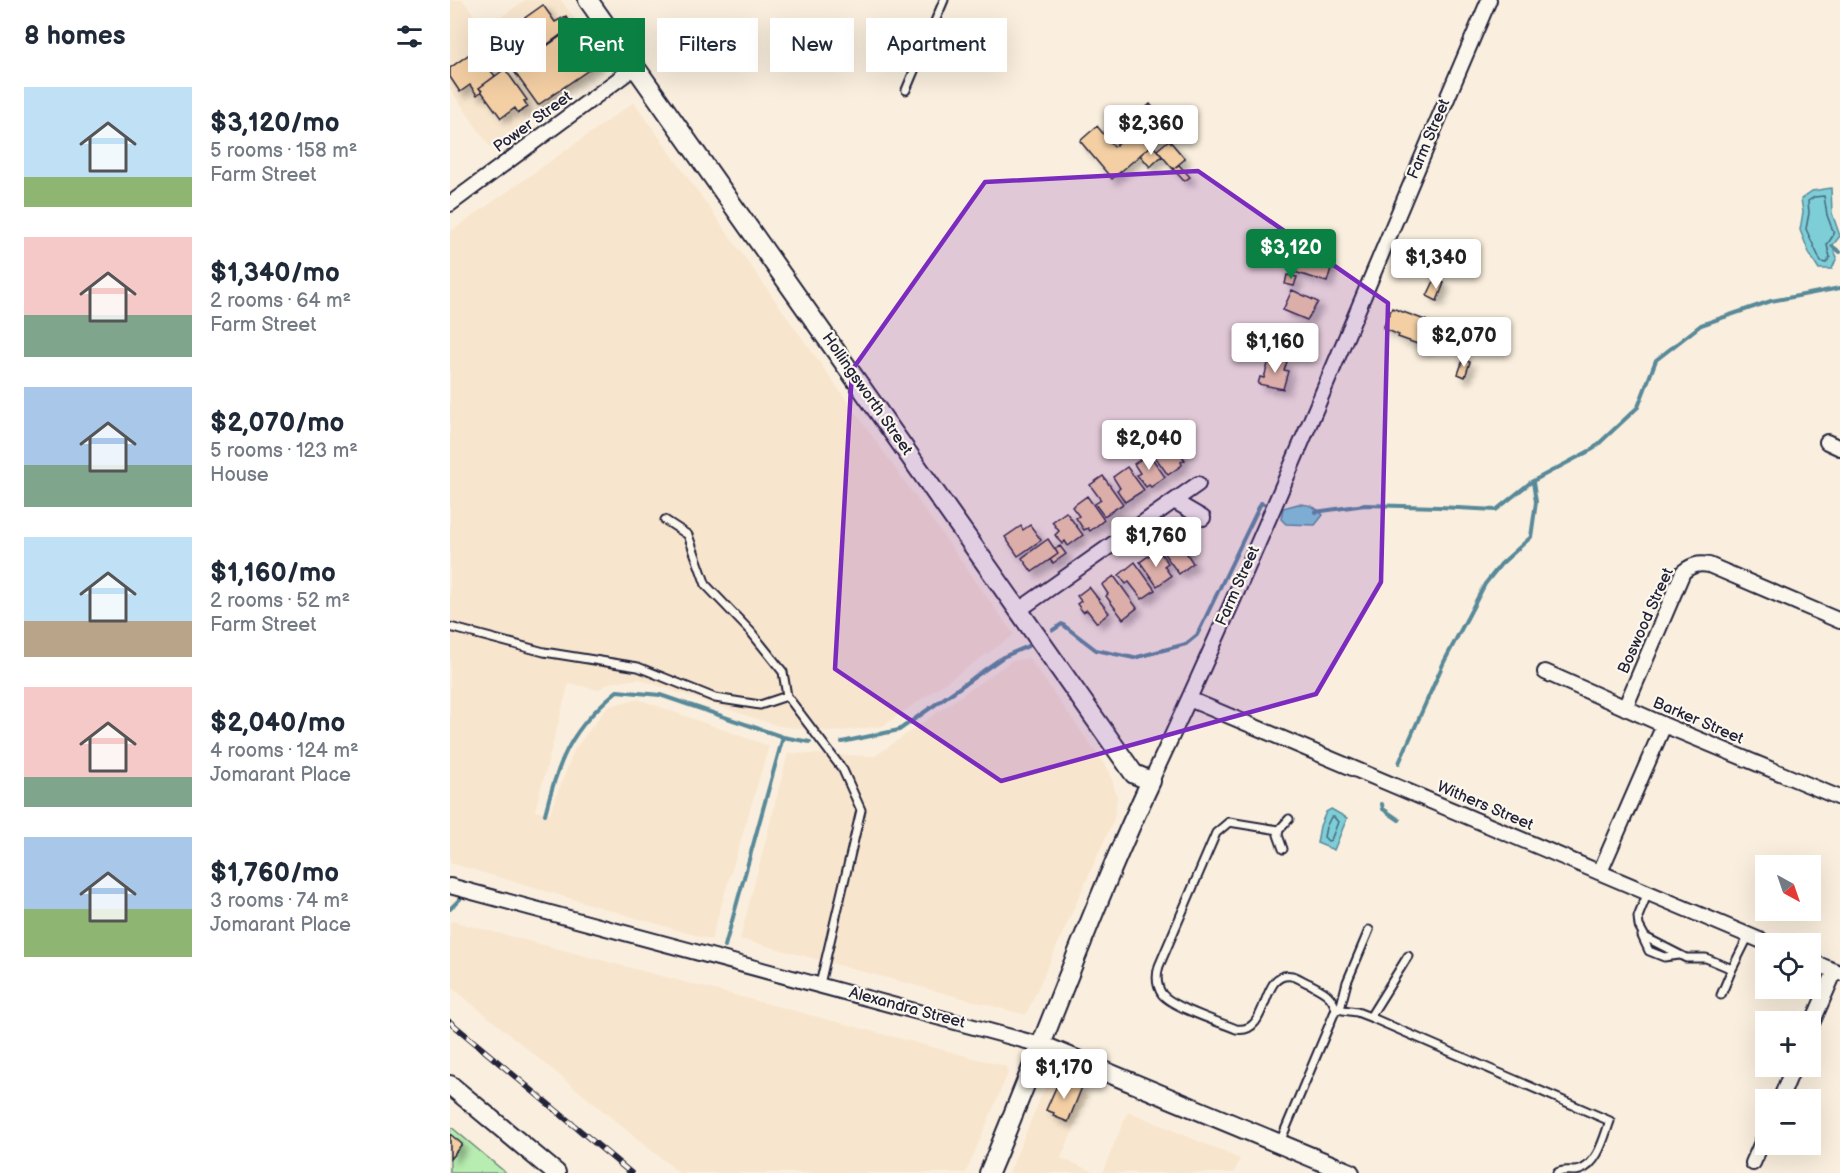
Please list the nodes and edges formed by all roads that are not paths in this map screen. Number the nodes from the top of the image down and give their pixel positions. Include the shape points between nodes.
1 (588, 0) edge
2 (944, 0) edge
3 (1488, 0) edge
4 (601, 18) edge
5 (628, 72) edge
6 (639, 72) edge
7 (906, 90) dead end
8 (450, 204) edge
9 (1198, 484) dead end
10 (1174, 501) junction
11 (1203, 518) dead end
12 (665, 520) dead end
13 (1019, 610) junction
14 (1840, 621) edge
15 (450, 627) edge
16 (1545, 672) dead end
17 (788, 696) junction
18 (1189, 699) junction
19 (1625, 708) junction
20 (1664, 725) junction
21 (1151, 781) junction
22 (1840, 798) edge
23 (1289, 819) dead end
24 (1279, 830) junction
25 (1283, 849) dead end
26 (1600, 872) junction
27 (450, 886) edge
28 (1648, 892) junction
29 (1369, 930) dead end
30 (1749, 935) junction
31 (1755, 938) edge
32 (1408, 956) dead end
33 (1821, 965) edge
34 (1732, 969) junction
35 (1838, 972) edge
36 (820, 984) junction
37 (1721, 995) dead end
38 (1338, 1009) junction
39 (1818, 1011) edge
40 (1370, 1017) junction
41 (1041, 1045) junction
42 (450, 1085) edge
43 (1279, 1144) junction
44 (1756, 1155) edge
45 (1753, 1163) dead end
46 (556, 1173) edge
47 (989, 1173) edge
48 (1350, 1173) edge
49 (1557, 1173) edge

1 - 4 street, Hollingsworth Street
2 - 7 lane
3 - 18 street, Farm Street
5 - 8 street, Power Street
6 - 13 street, Hollingsworth Street
9 - 10 street
10 - 11 street
10 - 13 street
12 - 17 lane via 688,535 706,585 783,672
13 - 21 street, Hollingsworth Street via 1134,774
14 - 19 street, Boswood Street via 1709,565 1691,566 1683,572
15 - 17 lane via 544,652 638,667 715,698 760,705
16 - 19 street, Barker Street
17 - 36 lane via 843,770 861,810
18 - 21 street, Farm Street
18 - 26 street, Withers Street
19 - 20 street, Barker Street
20 - 22 street, Barker Street
20 - 26 street
21 - 41 street, Farm Street
23 - 24 lane
24 - 25 lane
24 - 38 lane via 1229,822 1216,833 1159,966 1157,983 1172,1003 1236,1029 1249,1028 1257,1019 1272,984 1282,977 1292,976 1324,991
26 - 28 street, Withers Street
27 - 36 street, Alexandra Street
28 - 30 street, Withers Street
28 - 34 lane via 1638,917 1641,932 1648,939 1686,958 1706,958
29 - 38 lane
30 - 31 street, Withers Street
30 - 34 lane
32 - 40 lane
33 - 35 street
34 - 37 lane
35 - 39 street
36 - 41 street, Alexandra Street
38 - 40 lane
38 - 43 lane
40 - 49 lane via 1610,1121 1601,1146 1586,1168
41 - 43 street, Alexandra Street
41 - 47 street, Farm Street
42 - 46 street
43 - 48 street, Alexandra Street
44 - 45 street

